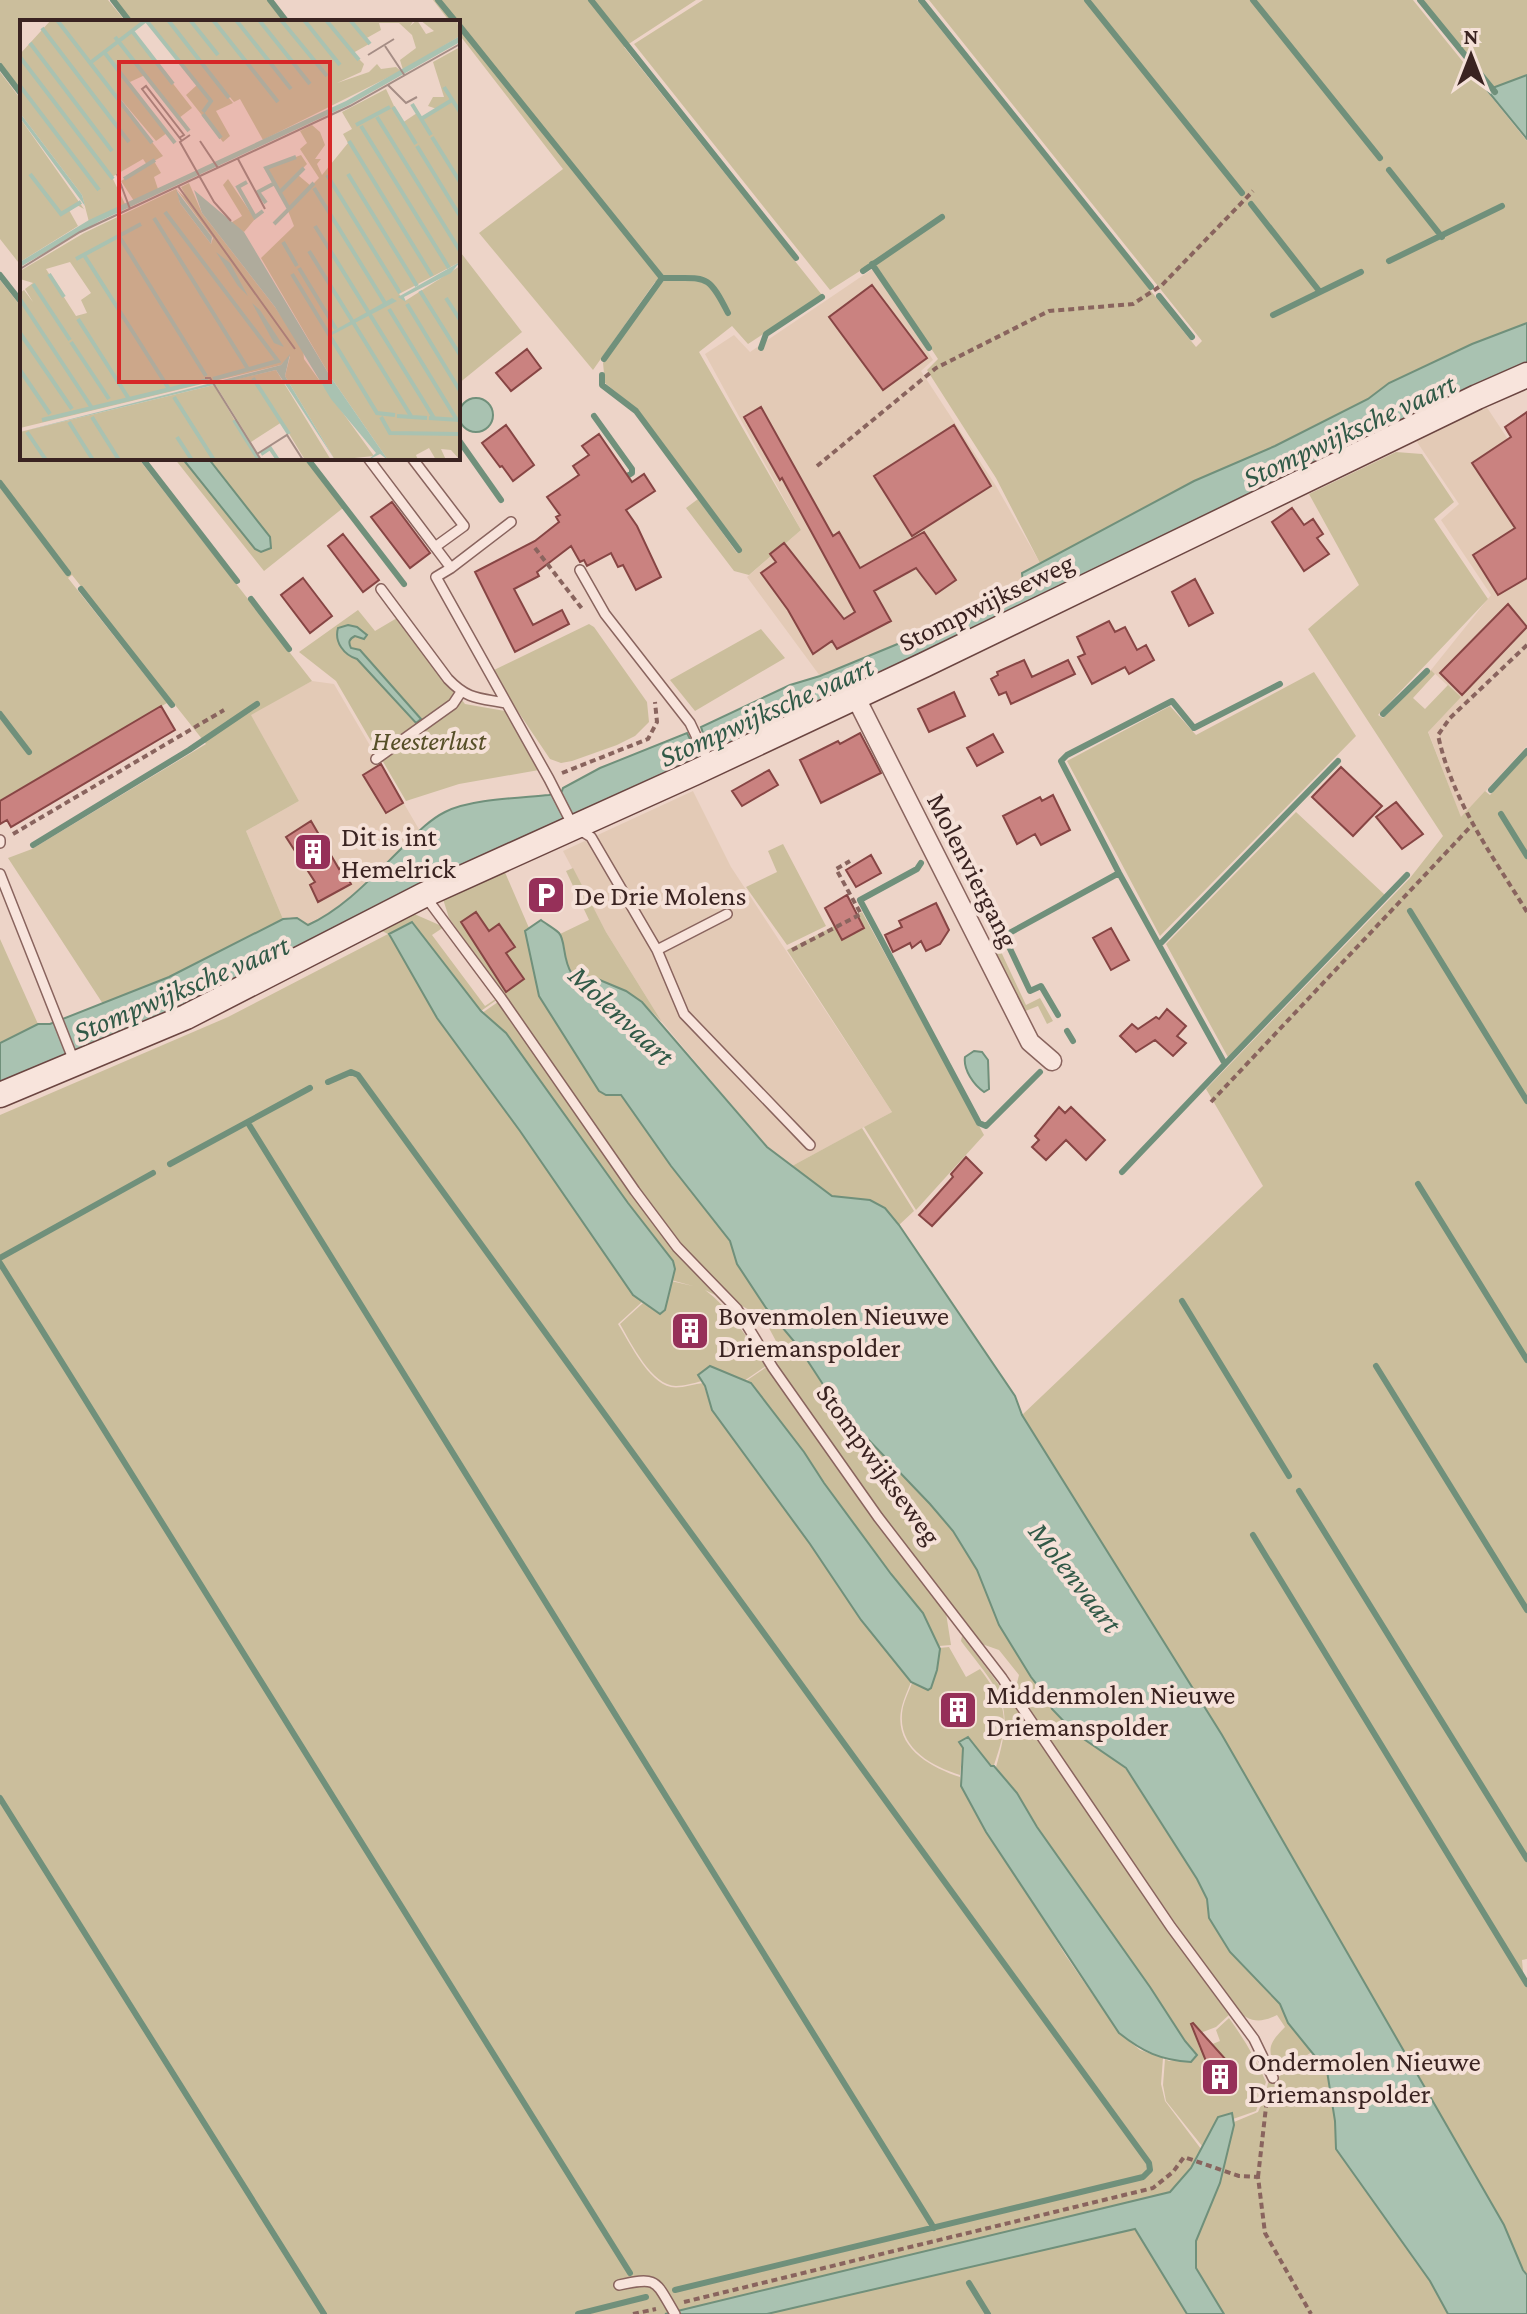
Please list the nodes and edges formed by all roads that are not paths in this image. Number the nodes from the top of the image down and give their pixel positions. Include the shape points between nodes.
1 (1527, 375) edge
2 (370, 460) edge
3 (414, 460) edge
4 (511, 522) dead end
5 (435, 547) junction
6 (451, 568) junction
7 (580, 570) dead end
8 (381, 589) dead end
9 (461, 692) junction
10 (855, 696) junction
11 (506, 703) junction
12 (376, 759) dead end
13 (709, 762) junction
14 (571, 822) junction
15 (0, 874) edge
16 (424, 895) junction
17 (727, 914) dead end
18 (657, 950) junction
19 (74, 1060) junction
20 (1052, 1061) dead end
21 (0, 1095) edge
22 (810, 1145) dead end
23 (1273, 2078) road end
24 (619, 2285) dead end
25 (673, 2310) edge

1 - 10 street, Stompwijkseweg
2 - 5 lane
3 - 5 lane via 464,526
4 - 6 lane
5 - 6 lane
6 - 11 lane via 436,577
7 - 13 lane via 605,614 690,723
8 - 9 lane
9 - 11 lane
9 - 12 lane via 453,704
10 - 13 street, Stompwijkseweg
10 - 20 street, Molenviergang via 1030,1042
11 - 14 lane
13 - 14 street, Stompwijkseweg
14 - 16 street, Stompwijkseweg
14 - 18 lane via 591,837
15 - 19 lane
16 - 19 street, Stompwijkseweg via 186,1017
16 - 23 lane, Stompwijkseweg via 635,1191 677,1247 737,1309 878,1517 1002,1678 1254,2039
17 - 18 lane
18 - 22 lane via 684,1014
19 - 21 street, Stompwijkseweg
24 - 25 lane via 644,2280 658,2285

